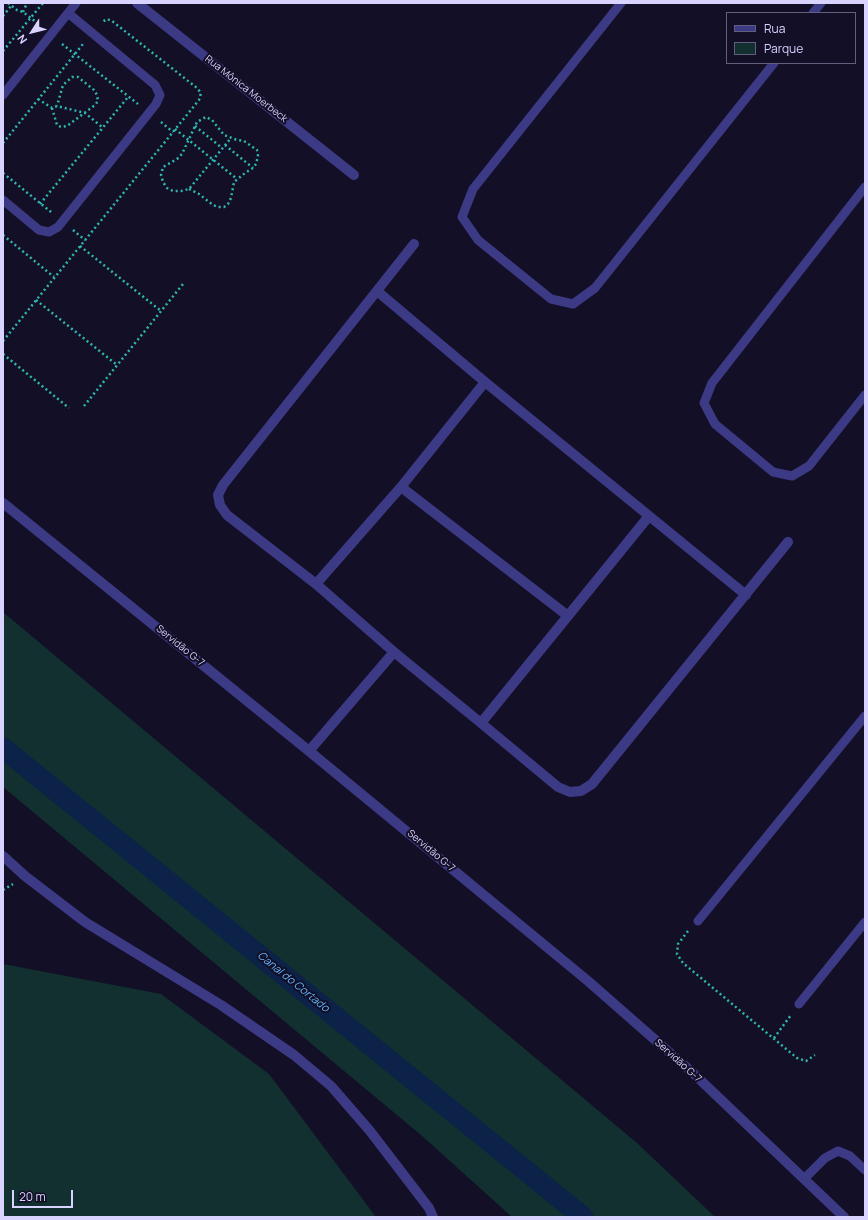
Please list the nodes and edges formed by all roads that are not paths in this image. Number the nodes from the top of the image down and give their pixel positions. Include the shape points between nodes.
1 (76, 3) edge
2 (137, 3) edge
3 (621, 3) edge
4 (821, 3) edge
5 (815, 12) edge
6 (68, 13) junction
7 (773, 64) edge
8 (3, 95) edge
9 (354, 176) dead end
10 (865, 187) edge
11 (3, 200) edge
12 (414, 244) dead end
13 (377, 291) junction
14 (485, 382) junction
15 (865, 395) edge
16 (401, 487) junction
17 (3, 503) edge
18 (649, 516) junction
19 (788, 542) dead end
20 (316, 584) junction
21 (746, 594) junction
22 (568, 616) junction
23 (394, 652) junction
24 (865, 716) edge
25 (481, 723) junction
26 (309, 751) junction
27 (3, 856) edge
28 (698, 921) road end
29 (865, 922) edge
30 (800, 1004) road end
31 (865, 1170) edge
32 (804, 1179) junction
33 (433, 1217) edge
34 (844, 1217) edge

1 - 6 lane
2 - 9 street, Rua Mônica Moerbeck
3 - 7 lane via 473,189 462,217 478,240 551,299 573,304 595,288
4 - 5 lane
6 - 8 lane
6 - 11 lane via 154,84 160,95 149,114 58,227 49,232 38,230
10 - 15 lane via 712,383 704,403 715,424 773,472 792,476 809,466
12 - 13 street
13 - 14 street
13 - 20 street via 223,485 218,495 220,505 227,515
14 - 16 street
14 - 18 street
16 - 20 street
16 - 22 street
17 - 26 street, Servidão G-7
18 - 21 street
18 - 22 street
19 - 21 street
20 - 23 street
21 - 25 street via 592,784 581,791 570,792 558,787
22 - 25 street
23 - 25 street
23 - 26 street
24 - 28 lane
26 - 32 street, Servidão G-7 via 594,986 694,1074
27 - 33 street via 85,922 221,1005 294,1056 331,1086 370,1131
29 - 30 lane
31 - 32 lane via 850,1156 838,1151 825,1158
32 - 34 street, Servidão G-7

